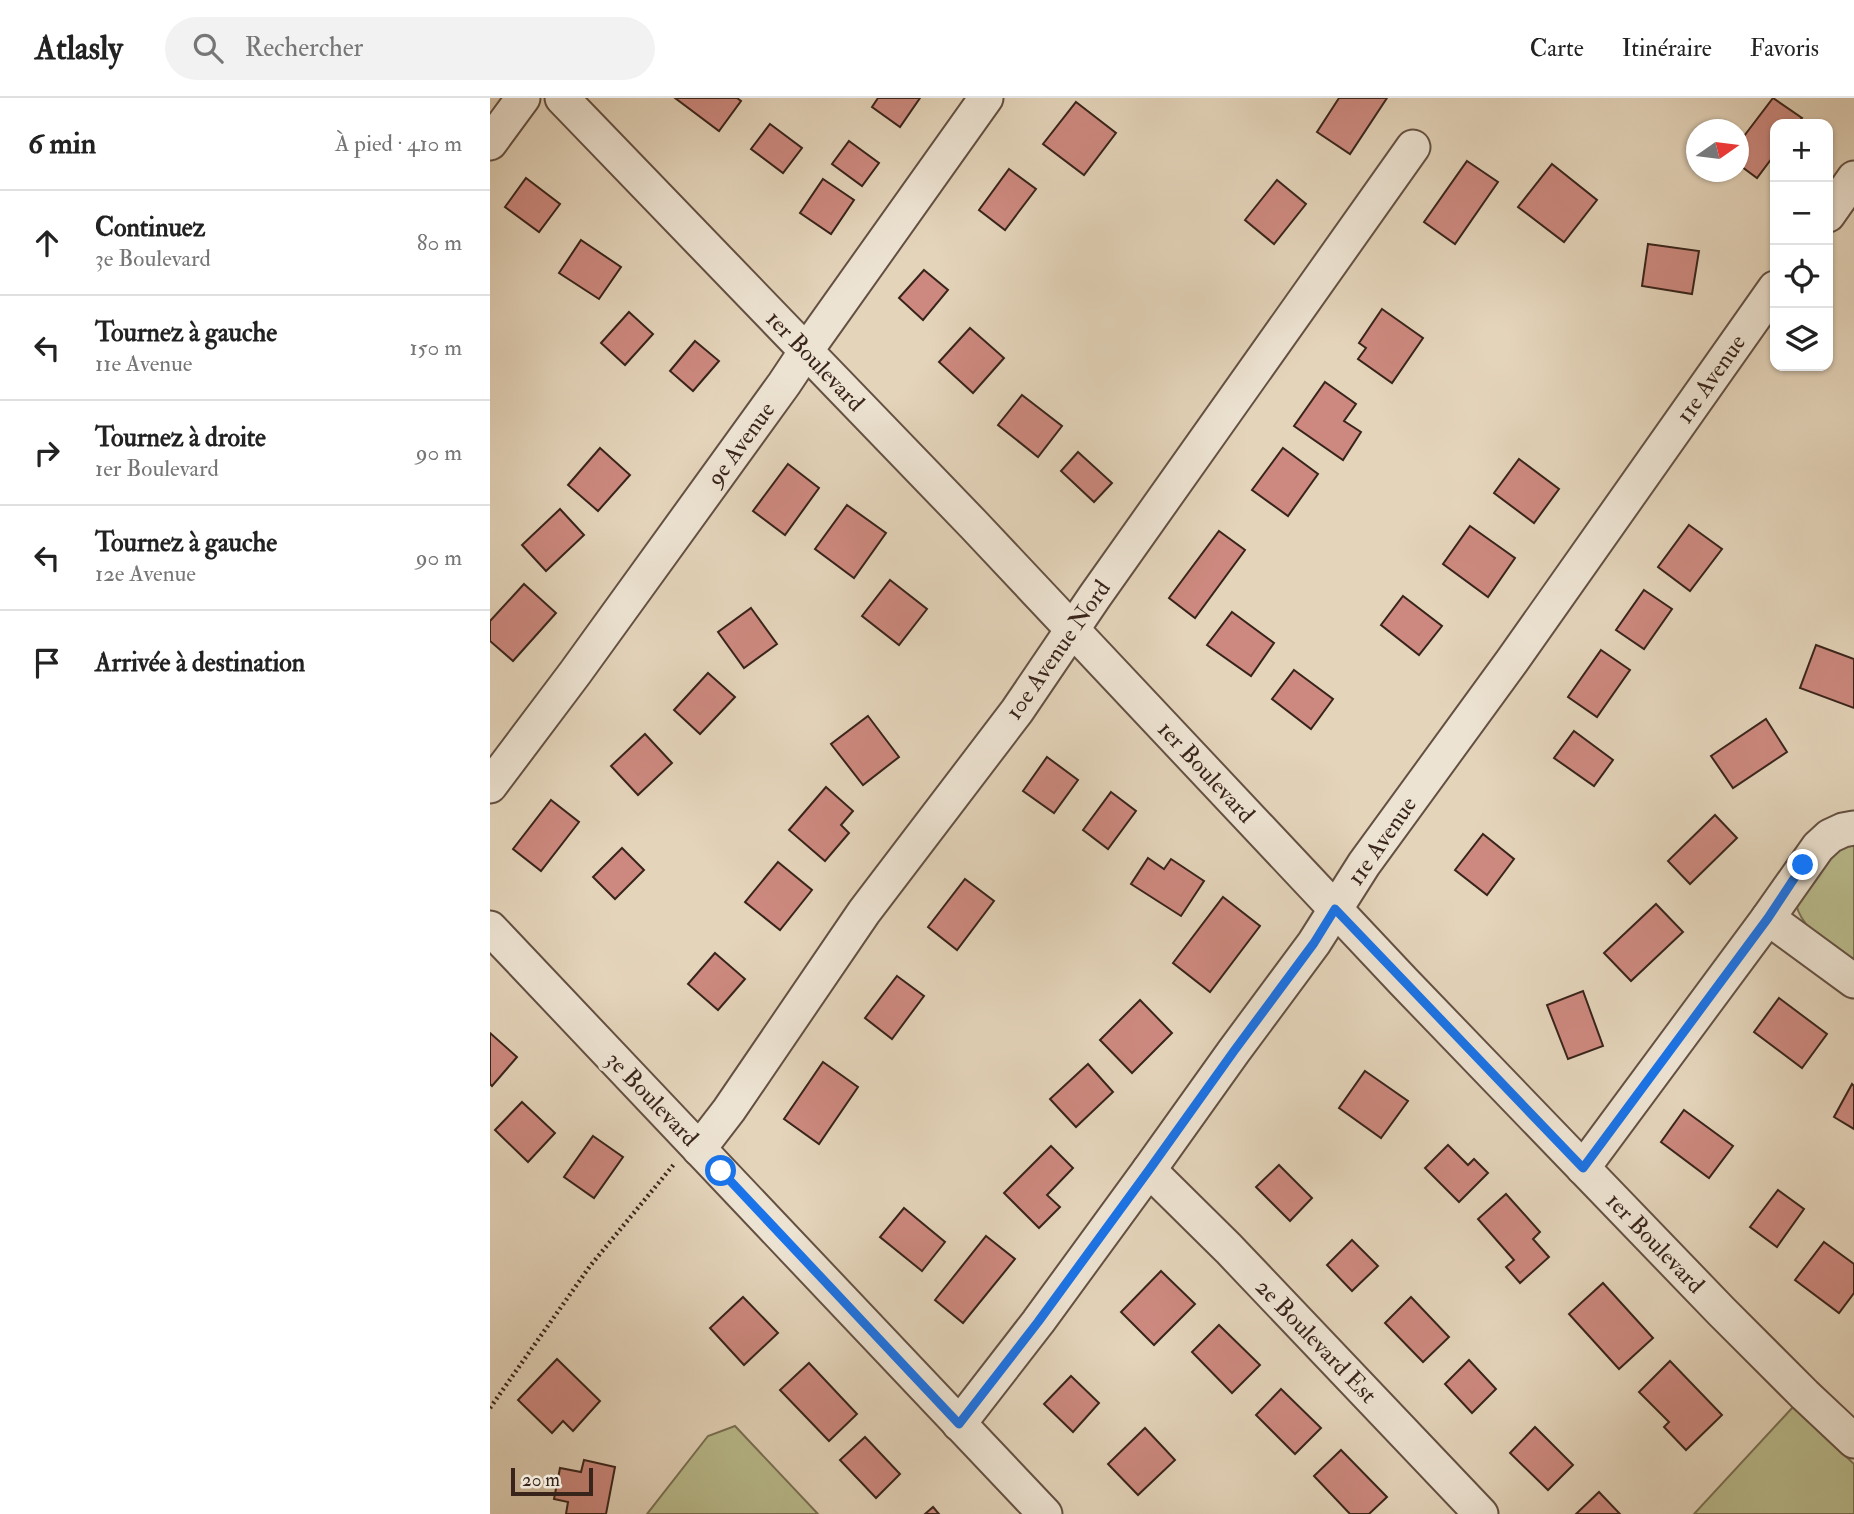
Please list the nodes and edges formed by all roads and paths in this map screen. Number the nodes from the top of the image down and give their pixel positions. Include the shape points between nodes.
1 (523, 98) edge
2 (562, 98) edge
3 (986, 98) edge
4 (490, 143) edge
5 (1413, 147) dead end
6 (1854, 178) edge
7 (1833, 208) edge
8 (1770, 295) edge
9 (806, 351) junction
10 (1073, 631) junction
11 (490, 786) edge
12 (1854, 828) edge
13 (1335, 909) junction
14 (1768, 918) junction
15 (490, 928) edge
16 (1854, 981) edge
17 (691, 1152) junction
18 (1583, 1168) junction
19 (1149, 1170) junction
20 (490, 1408) edge
21 (959, 1424) junction
22 (1854, 1441) edge
23 (1045, 1514) edge
24 (1481, 1514) edge

1 - 4 street
2 - 9 street, 1er Boulevard
3 - 9 street, 9e Avenue
5 - 10 street, 10e Avenue Nord
6 - 7 street
8 - 13 street, 11e Avenue
9 - 10 street, 1er Boulevard
9 - 11 street, 9e Avenue
10 - 13 street, 1er Boulevard
10 - 17 street, 10e Avenue Nord via 864,912 729,1110
12 - 14 street via 1830,836 1818,847
13 - 18 street, 1er Boulevard
13 - 19 street, 11e Avenue
14 - 16 street
14 - 18 street
15 - 17 street, 3e Boulevard
17 - 20 path via 590,1266
17 - 21 street, 3e Boulevard
18 - 22 street, 1er Boulevard
19 - 21 street, 11e Avenue
19 - 24 street, 2e Boulevard Est
21 - 23 street, 3e Boulevard

